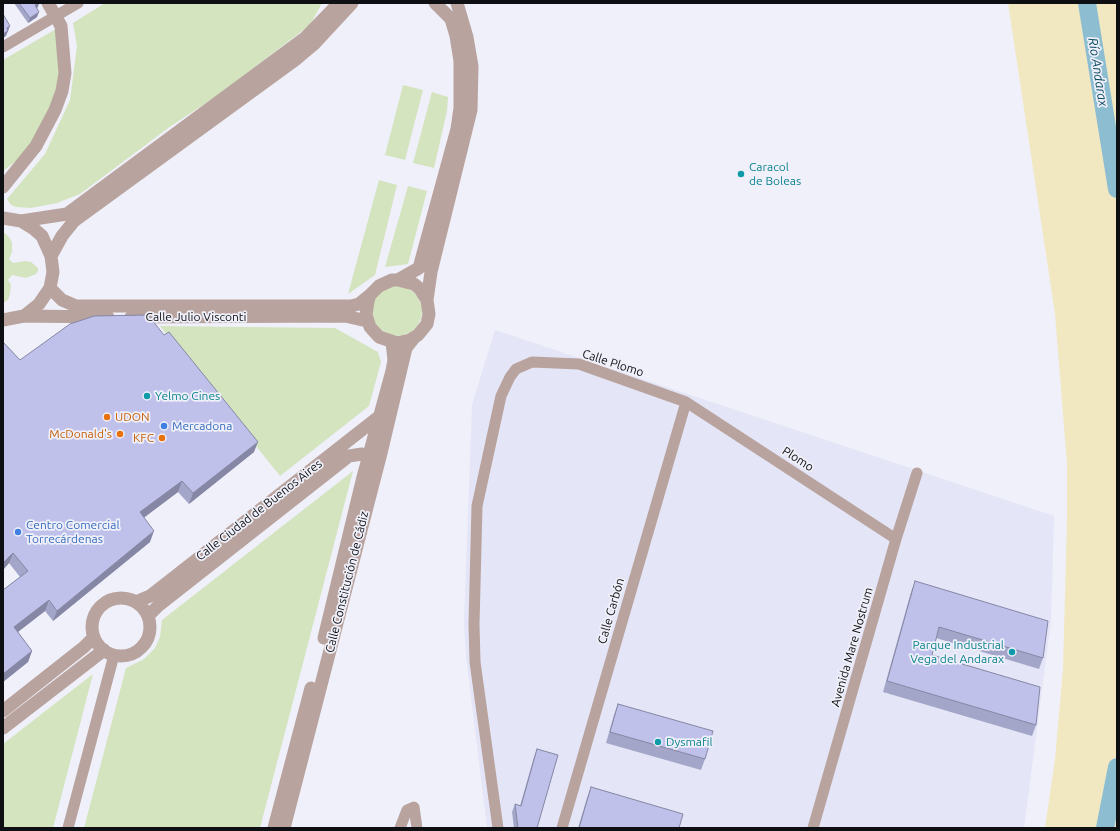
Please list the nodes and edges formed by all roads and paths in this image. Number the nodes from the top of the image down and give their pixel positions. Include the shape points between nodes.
1 (48, 3) edge
2 (78, 3) edge
3 (339, 3) edge
4 (352, 3) edge
5 (435, 3) edge
6 (457, 3) edge
7 (56, 16) junction
8 (3, 47) edge
9 (3, 186) edge
10 (10, 217) edge
11 (51, 256) junction
12 (398, 280) junction
13 (50, 288) junction
14 (370, 295) junction
15 (427, 300) junction
16 (24, 316) junction
17 (3, 320) edge
18 (368, 321) junction
19 (414, 338) junction
20 (392, 342) junction
21 (686, 402) junction
22 (380, 415) junction
23 (375, 455) junction
24 (917, 473) dead end
25 (896, 539) junction
26 (136, 602) junction
27 (148, 616) junction
28 (94, 637) junction
29 (109, 652) junction
30 (3, 711) edge
31 (3, 728) edge
32 (68, 828) edge
33 (274, 828) edge
34 (284, 828) edge
35 (400, 828) edge
36 (417, 828) edge
37 (498, 828) edge
38 (562, 828) edge
39 (813, 828) edge

1 - 7 street
2 - 7 street
3 - 10 street via 305,38 67,214
4 - 11 street via 314,44 295,60 74,221
5 - 12 street via 451,20 456,36 460,61 460,108 455,137 419,268
6 - 15 street via 472,66 471,110 431,272
7 - 8 street
7 - 9 street via 61,26 64,55 62,91 36,146
10 - 11 street via 42,236
11 - 13 street via 53,272
12 - 14 street via 379,286
12 - 15 street via 414,284
13 - 14 street, Calle Julio Visconti via 62,300 76,306 352,306
13 - 16 street via 39,304
14 - 18 street via 366,308
15 - 19 street via 429,314 426,324
16 - 17 street, Calle Julio Visconti
16 - 18 street, Calle Julio Visconti via 345,316
18 - 20 street via 374,333
19 - 20 street via 406,342
19 - 23 street, Calle Constitución de Cádiz via 406,348
20 - 22 street, Calle Constitución de Cádiz via 394,360
21 - 25 street, Plomo
21 - 37 street, Calle Plomo via 589,367 570,363 532,362 516,369 501,396 478,496 474,624 475,662
21 - 38 street, Calle Carbón
22 - 23 street, Calle Constitución de Cádiz
22 - 26 street, Calle Ciudad de Buenos Aires via 150,596
23 - 27 street, Calle Ciudad de Buenos Aires via 349,456
23 - 33 street, Calle Constitución de Cádiz
23 - 34 street, Calle Constitución de Cádiz
24 - 25 street, Avenida Mare Nostrum
25 - 39 street, Avenida Mare Nostrum
26 - 27 street
26 - 28 street via 119,598 103,605 93,619
27 - 29 street via 149,632 143,646 129,654
28 - 29 street
28 - 30 street
29 - 31 street
29 - 32 street
35 - 36 street via 407,810 414,807

